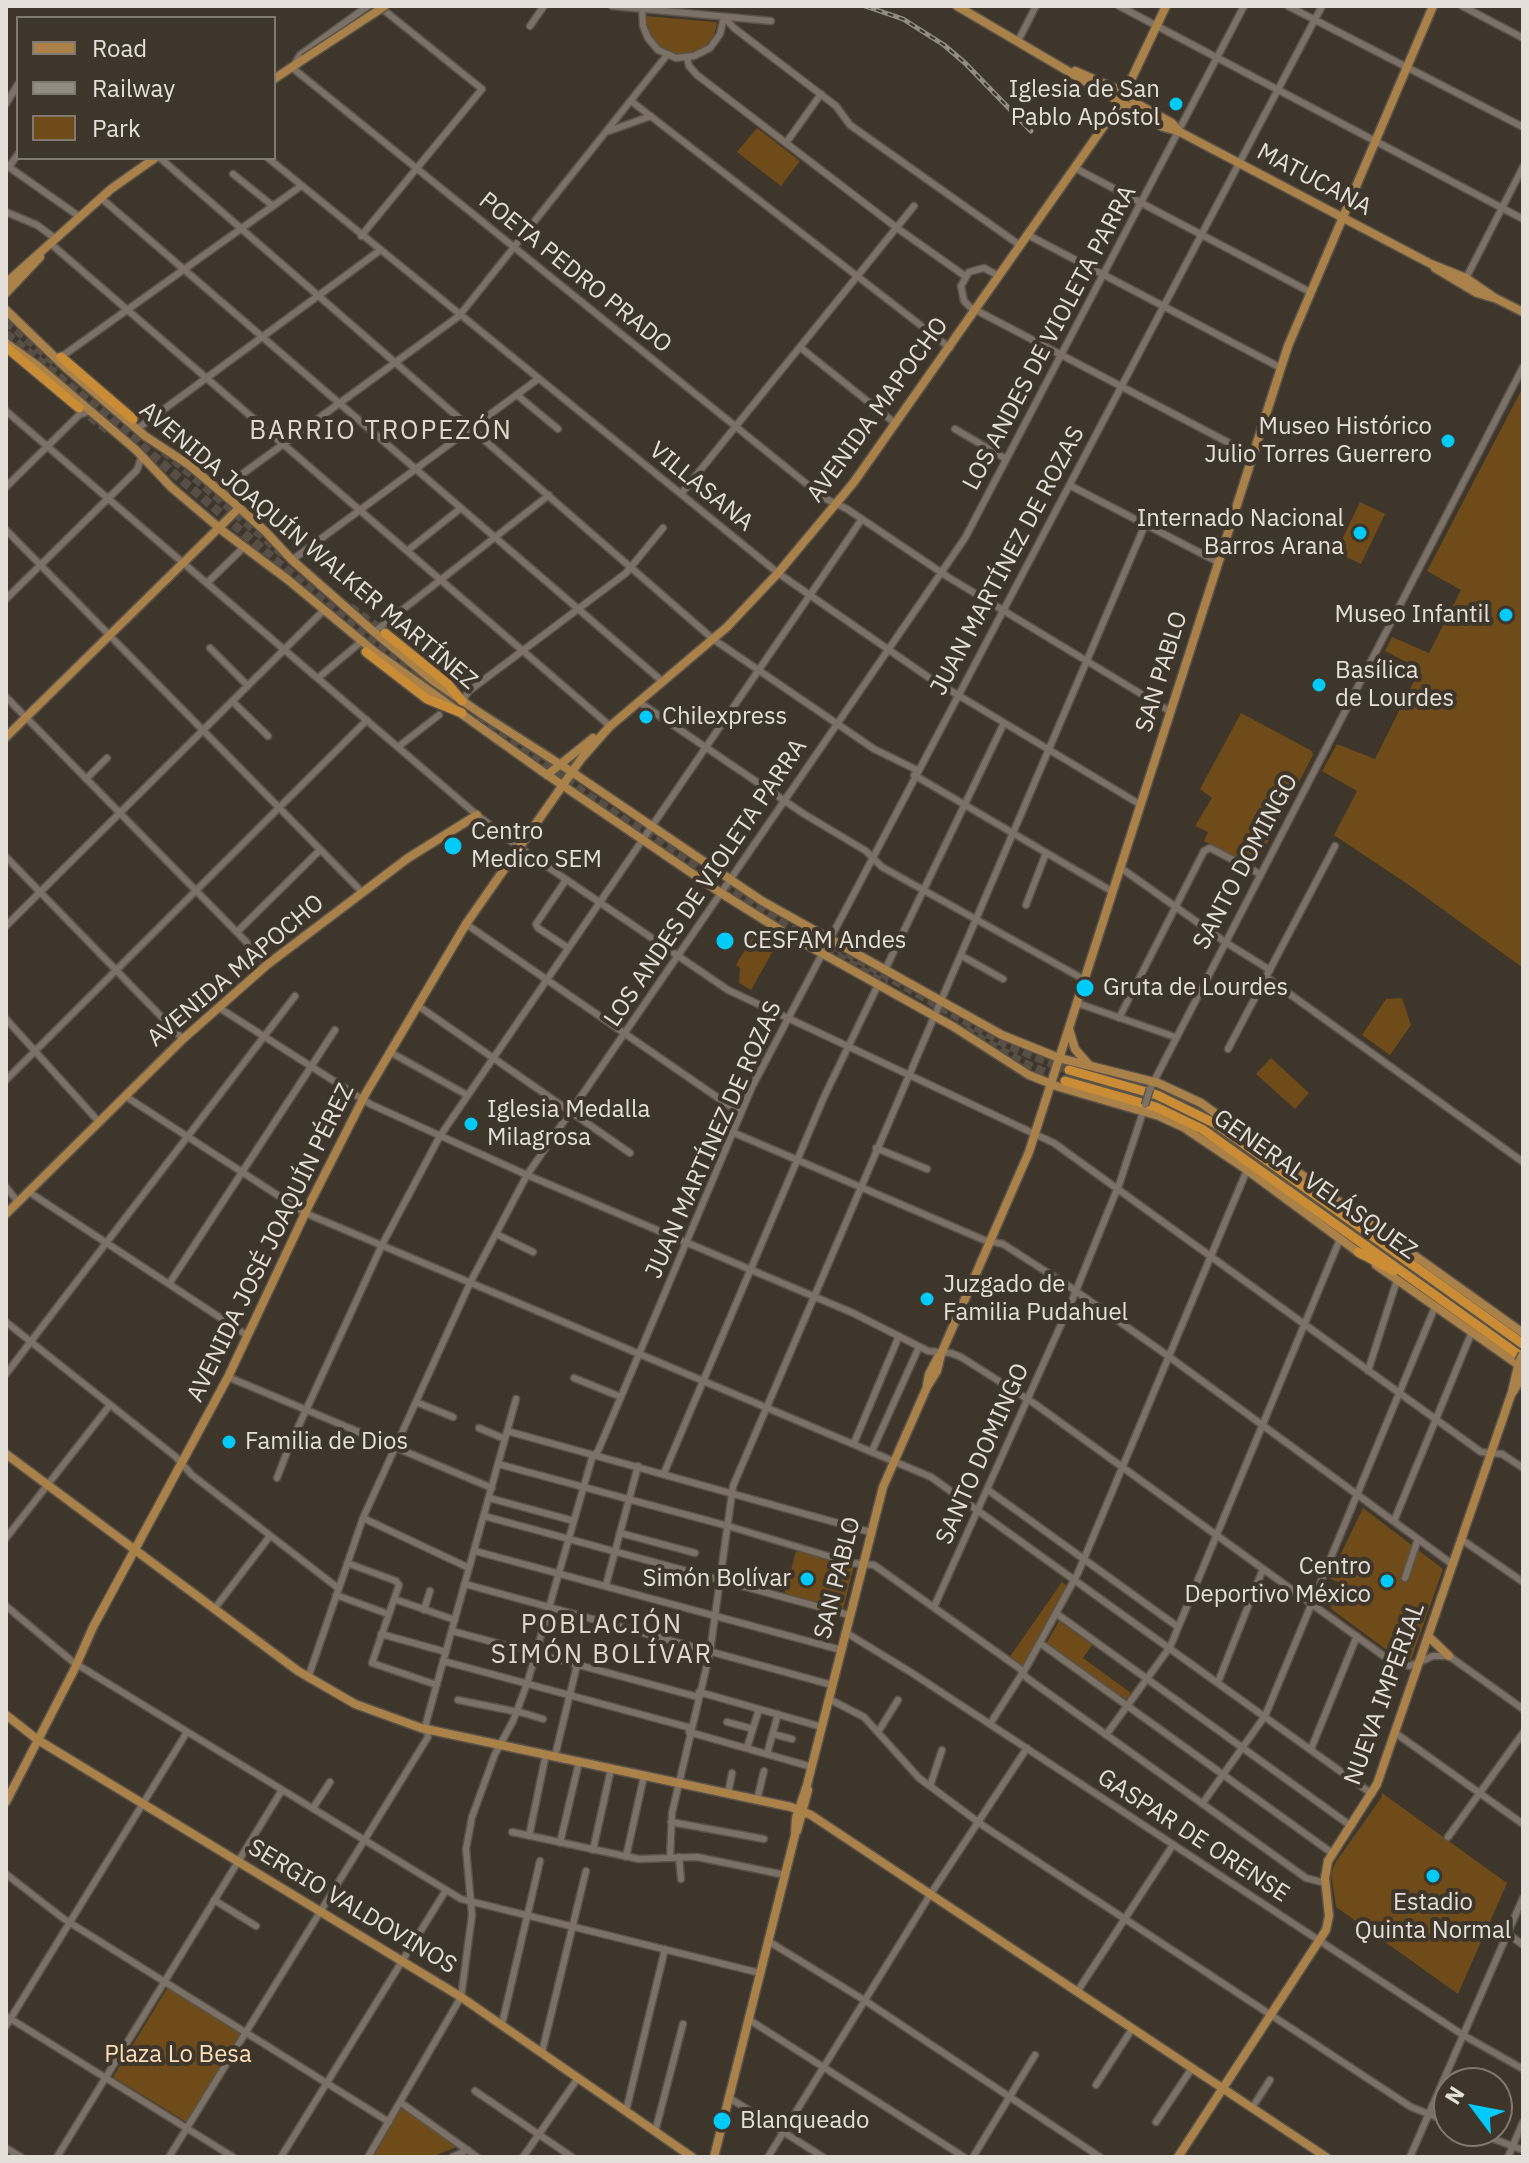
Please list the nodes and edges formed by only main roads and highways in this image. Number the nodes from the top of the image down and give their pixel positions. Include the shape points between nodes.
1 (385, 6) edge
2 (957, 6) edge
3 (1166, 6) edge
4 (1433, 6) edge
5 (1063, 67) junction
6 (276, 78) edge
7 (1127, 89) junction
8 (1120, 103) junction
9 (1178, 131) junction
10 (154, 160) edge
11 (1341, 217) junction
12 (51, 244) junction
13 (6, 283) edge
14 (6, 293) edge
15 (6, 310) edge
16 (1523, 312) edge
17 (27, 328) junction
18 (6, 345) edge
19 (64, 355) joint
20 (79, 408) tunnel mouth
21 (138, 423) junction
22 (239, 508) junction
23 (219, 528) junction
24 (380, 632) joint
25 (366, 652) dead end
26 (462, 701) joint
27 (462, 713) junction
28 (610, 726) junction
29 (6, 737) edge
30 (561, 765) junction
31 (572, 772) junction
32 (547, 775) junction
33 (564, 786) junction
34 (574, 793) junction
35 (556, 797) junction
36 (477, 815) road end
37 (1069, 1029) junction
38 (1059, 1058) junction
39 (1093, 1067) junction
40 (1069, 1070) tunnel mouth
41 (1065, 1081) tunnel mouth
42 (1052, 1084) junction
43 (6, 1214) edge
44 (1365, 1220) junction
45 (1358, 1252) junction
46 (1416, 1267) junction
47 (1419, 1283) junction
48 (1523, 1333) edge
49 (1523, 1344) edge
50 (1521, 1362) edge
51 (1523, 1375) edge
52 (1512, 1392) junction
53 (6, 1454) edge
54 (135, 1549) junction
55 (1428, 1636) junction
56 (1449, 1656) road end
57 (6, 1715) edge
58 (38, 1740) junction
59 (6, 1802) edge
60 (801, 1810) junction
61 (1222, 2088) junction
62 (669, 2143) junction
63 (713, 2154) edge
64 (681, 2157) edge
65 (692, 2157) edge
66 (1178, 2157) edge
67 (1326, 2157) edge

1 - 6 main road, bridge
2 - 5 main road, MATUCANA
3 - 7 main road, AVENIDA MAPOCHO
4 - 11 main road, SAN PABLO
5 - 7 main road
5 - 8 main road, MATUCANA
7 - 8 main road, AVENIDA MAPOCHO
7 - 9 main road, MATUCANA via 1134,102
8 - 9 main road, MATUCANA
8 - 28 main road, AVENIDA MAPOCHO via 836,504 713,639
9 - 11 main road, MATUCANA
10 - 12 main road via 101,198
11 - 16 main road, MATUCANA
11 - 37 main road, SAN PABLO via 1281,368
12 - 13 main road
12 - 14 main road
15 - 17 main road, AVENIDA JOAQUÍN WALKER MARTÍNEZ
17 - 19 main road
17 - 21 main road, AVENIDA JOAQUÍN WALKER MARTÍNEZ via 59,363
18 - 20 highway
18 - 23 main road, AVENIDA JOAQUÍN WALKER MARTÍNEZ via 90,411
19 - 21 highway
21 - 22 main road, AVENIDA JOAQUÍN WALKER MARTÍNEZ
22 - 23 main road
22 - 24 main road, AVENIDA JOAQUÍN WALKER MARTÍNEZ via 292,560
23 - 27 main road, AVENIDA JOAQUÍN WALKER MARTÍNEZ
23 - 29 main road
24 - 26 highway
25 - 27 highway via 427,699
26 - 30 main road, AVENIDA JOAQUÍN WALKER MARTÍNEZ
27 - 32 main road, AVENIDA JOAQUÍN WALKER MARTÍNEZ
28 - 30 main road, AVENIDA MAPOCHO
28 - 31 main road, AVENIDA JOSÉ JOAQUÍN PÉREZ
30 - 31 main road, AVENIDA JOAQUÍN WALKER MARTÍNEZ
30 - 32 main road, AVENIDA MAPOCHO
31 - 33 main road, AVENIDA JOSÉ JOAQUÍN PÉREZ
31 - 38 main road, AVENIDA JOAQUÍN WALKER MARTÍNEZ via 730,880 829,939 1002,1035
32 - 33 main road, AVENIDA JOAQUÍN WALKER MARTÍNEZ
33 - 34 main road, AVENIDA JOAQUÍN WALKER MARTÍNEZ
33 - 35 main road, AVENIDA JOSÉ JOAQUÍN PÉREZ
34 - 35 main road
34 - 42 main road, AVENIDA JOAQUÍN WALKER MARTÍNEZ via 721,893 1018,1069
35 - 54 main road, AVENIDA JOSÉ JOAQUÍN PÉREZ via 466,924 362,1100 228,1377
36 - 43 main road, AVENIDA MAPOCHO via 362,892 217,1007
37 - 38 main road, SAN PABLO
37 - 39 main road via 1078,1054
38 - 39 main road, AVENIDA JOAQUÍN WALKER MARTÍNEZ
38 - 42 main road, SAN PABLO
39 - 44 main road, AVENIDA JOAQUÍN WALKER MARTÍNEZ via 1189,1096
40 - 46 highway, GENERAL VELÁSQUEZ via 1157,1095 1204,1117
41 - 47 highway, GENERAL VELÁSQUEZ via 1191,1122
42 - 45 main road, AVENIDA JOAQUÍN WALKER MARTÍNEZ via 1144,1108 1195,1134
42 - 60 main road, SAN PABLO via 992,1241 893,1460
44 - 46 highway
44 - 48 main road, AVENIDA JOAQUÍN WALKER MARTÍNEZ
45 - 47 highway
45 - 50 main road, AVENIDA JOAQUÍN WALKER MARTÍNEZ via 1471,1334
46 - 49 highway, GENERAL VELÁSQUEZ
47 - 50 highway, GENERAL VELÁSQUEZ
50 - 52 main road, NUEVA IMPERIAL
51 - 52 main road, NUEVA IMPERIAL
52 - 55 main road, NUEVA IMPERIAL
53 - 54 main road
54 - 58 main road, AVENIDA JOSÉ JOAQUÍN PÉREZ
54 - 60 main road via 308,1678 402,1723
55 - 56 main road
55 - 61 main road, NUEVA IMPERIAL via 1372,1794 1326,1867 1328,1920 1320,1941
57 - 58 main road, SERGIO VALDOVINOS
58 - 59 main road, AVENIDA JOSÉ JOAQUÍN PÉREZ
58 - 62 main road, SERGIO VALDOVINOS via 461,1997
60 - 61 main road
60 - 63 main road, SAN PABLO
61 - 66 main road, NUEVA IMPERIAL
61 - 67 main road
62 - 64 main road, SERGIO VALDOVINOS
62 - 65 main road, SERGIO VALDOVINOS

